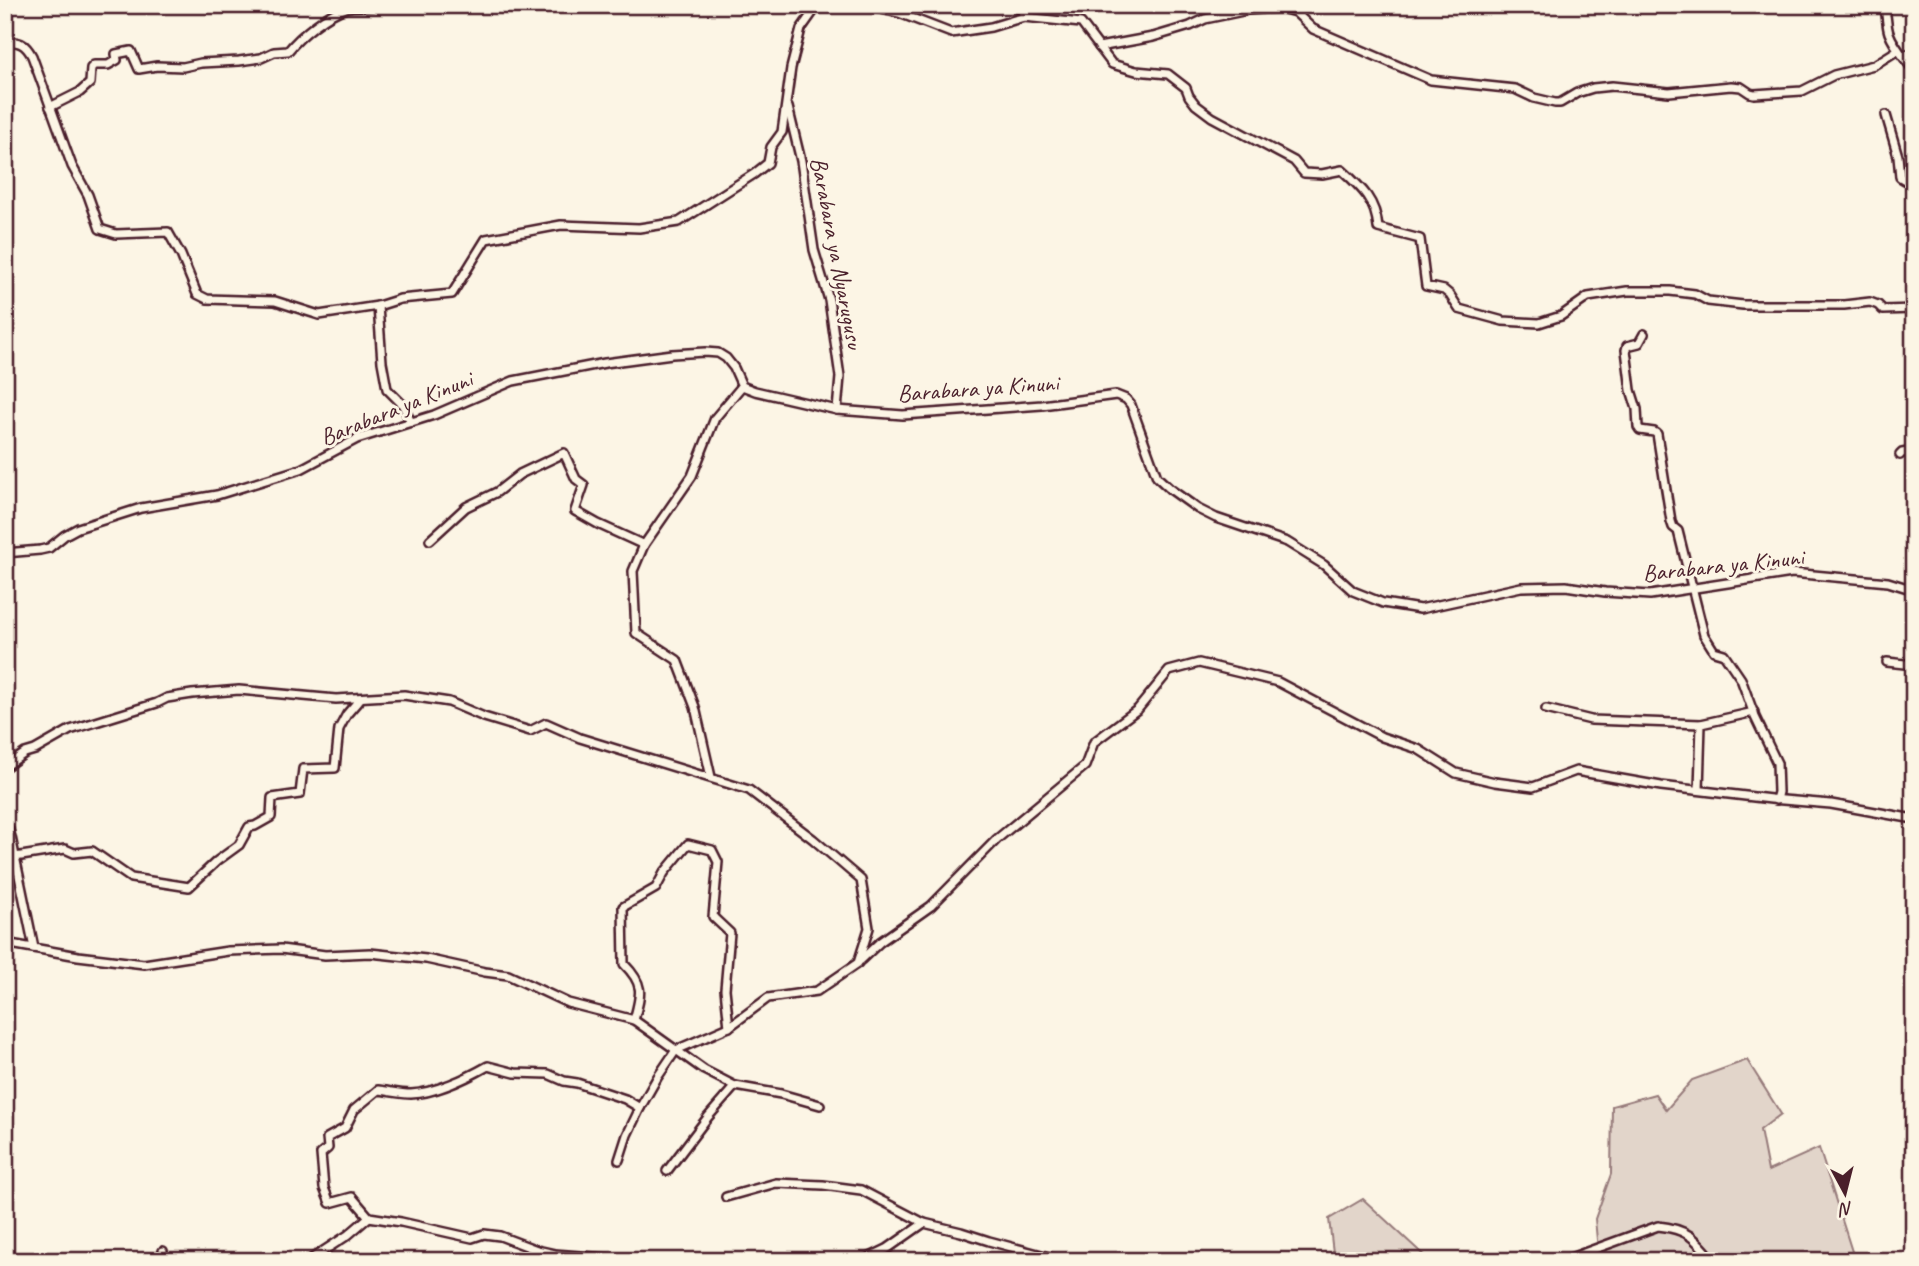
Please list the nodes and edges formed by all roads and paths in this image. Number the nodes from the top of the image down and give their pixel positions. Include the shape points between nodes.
1 (380, 5) edge
2 (818, 5) edge
3 (862, 5) edge
4 (1020, 5) edge
5 (1306, 5) edge
6 (1884, 5) edge
7 (1294, 12) junction
8 (1024, 17) junction
9 (5, 42) edge
10 (1099, 47) junction
11 (1898, 50) junction
12 (1914, 51) edge
13 (1904, 56) junction
14 (1914, 71) edge
15 (787, 103) junction
16 (50, 107) junction
17 (1886, 116) dead end
18 (1914, 179) edge
19 (378, 306) junction
20 (1914, 309) edge
21 (1644, 334) dead end
22 (742, 386) junction
23 (836, 410) junction
24 (411, 422) junction
25 (1914, 452) edge
26 (1900, 455) dead end
27 (430, 540) dead end
28 (644, 545) junction
29 (5, 553) edge
30 (1692, 589) junction
31 (1914, 590) edge
32 (1887, 662) dead end
33 (1914, 665) edge
34 (360, 699) junction
35 (1546, 709) dead end
36 (1754, 712) junction
37 (1701, 724) junction
38 (5, 767) edge
39 (711, 777) junction
40 (1699, 790) junction
41 (1776, 800) junction
42 (1914, 819) edge
43 (5, 826) edge
44 (15, 857) junction
45 (5, 943) edge
46 (34, 948) junction
47 (858, 963) junction
48 (634, 1020) junction
49 (729, 1027) junction
50 (676, 1050) junction
51 (735, 1086) junction
52 (820, 1105) dead end
53 (640, 1108) junction
54 (619, 1160) dead end
55 (667, 1171) dead end
56 (726, 1197) dead end
57 (369, 1217) junction
58 (924, 1223) junction
59 (163, 1251) dead end
60 (607, 1259) edge
61 (163, 1261) edge
62 (308, 1261) edge
63 (621, 1261) edge
64 (634, 1261) edge
65 (651, 1261) edge
66 (862, 1261) edge
67 (1065, 1261) edge
68 (1562, 1261) edge
69 (1714, 1261) edge

1 - 16 street via 348,7 317,24 288,51 261,58 139,69 131,51 116,54 117,60 91,68 90,83 80,92
2 - 15 street, Barabara ya Nyarugusu via 801,29
3 - 8 street via 951,33
4 - 8 street
5 - 7 street
6 - 11 street
7 - 10 street via 1248,10
7 - 11 street via 1313,29 1431,80 1515,89 1555,103 1592,88 1612,86 1669,92 1731,86 1754,94 1802,91 1835,75 1874,65
8 - 10 street via 1081,23
9 - 16 street via 27,46
10 - 20 street via 1112,64 1168,74 1212,117 1294,160 1304,173 1342,170 1373,203 1378,228 1420,239 1426,286 1444,290 1459,309 1503,321 1539,323 1561,316 1588,297 1628,290 1695,294 1709,301 1743,305 1870,302 1883,310
11 - 13 street
12 - 13 street
13 - 14 street
15 - 19 street, Barabara ya Nyarugusu via 782,132 771,147 768,163 679,222 639,228 561,225 486,239 452,294
15 - 23 street, Barabara ya Nyarugusu via 802,162 814,250 829,300 840,377
16 - 19 street, Barabara ya Nyarugusu via 100,229 116,234 168,232 197,294 207,299 275,301 319,315
17 - 18 street via 1900,177
19 - 24 street via 387,389
21 - 30 street via 1626,350 1638,427 1657,434 1671,521 1678,531
22 - 23 street, Barabara ya Kinuni
22 - 24 street, Barabara ya Kinuni via 734,368 718,354 672,354 513,381
22 - 28 street via 715,418 692,476
23 - 30 street, Barabara ya Kinuni via 903,415 1116,396 1126,399 1157,477 1170,489 1198,509 1287,541 1353,591 1383,604 1420,609 1521,587 1566,586 1650,595
24 - 29 street, Barabara ya Kinuni via 357,439 292,472 217,495 141,508 78,528 49,548
25 - 26 street
27 - 28 street via 466,507 564,453 576,479 584,485 575,511
28 - 39 street via 633,571 636,633 677,660 695,706
30 - 31 street, Barabara ya Kinuni via 1793,573 1888,582
30 - 36 street via 1704,635 1714,651 1732,663
32 - 33 street
34 - 38 street via 239,690 167,698 70,730
34 - 39 street via 404,695 449,702 530,731 546,723 580,738
34 - 44 street via 339,729 335,768 303,769 300,794 273,797 271,817 249,827 239,845 189,887 131,878 92,851 65,849
35 - 37 street via 1591,720
36 - 37 street
36 - 41 street via 1777,763
37 - 40 street
39 - 47 street via 749,790 861,880 869,929
40 - 41 street
40 - 47 street via 1576,771 1533,787 1456,774 1418,749 1382,737 1278,682 1199,663 1169,671 1138,709 1094,743 1085,766 997,839 931,906
41 - 42 street via 1831,804
43 - 44 street
44 - 46 street
45 - 46 street
46 - 48 street via 144,964 268,950 426,959 508,975 568,1003
47 - 49 street via 817,991 768,998
48 - 49 street via 642,993 636,976 624,964 623,907 656,888 688,844 712,850 718,862 713,917 730,933 725,989
48 - 50 street
49 - 50 street
50 - 51 street
50 - 53 street
51 - 52 street
51 - 55 street
53 - 54 street
53 - 57 street via 548,1074 488,1066 438,1088 411,1094 378,1090 355,1110 345,1128 327,1138 328,1148 321,1154 330,1203 352,1197
56 - 58 street via 776,1182 823,1185 861,1190
57 - 60 street via 472,1238 500,1236 555,1254
57 - 62 street
58 - 66 street
58 - 67 street
59 - 61 street
60 - 63 street
64 - 65 street
68 - 69 street via 1658,1226 1686,1232

